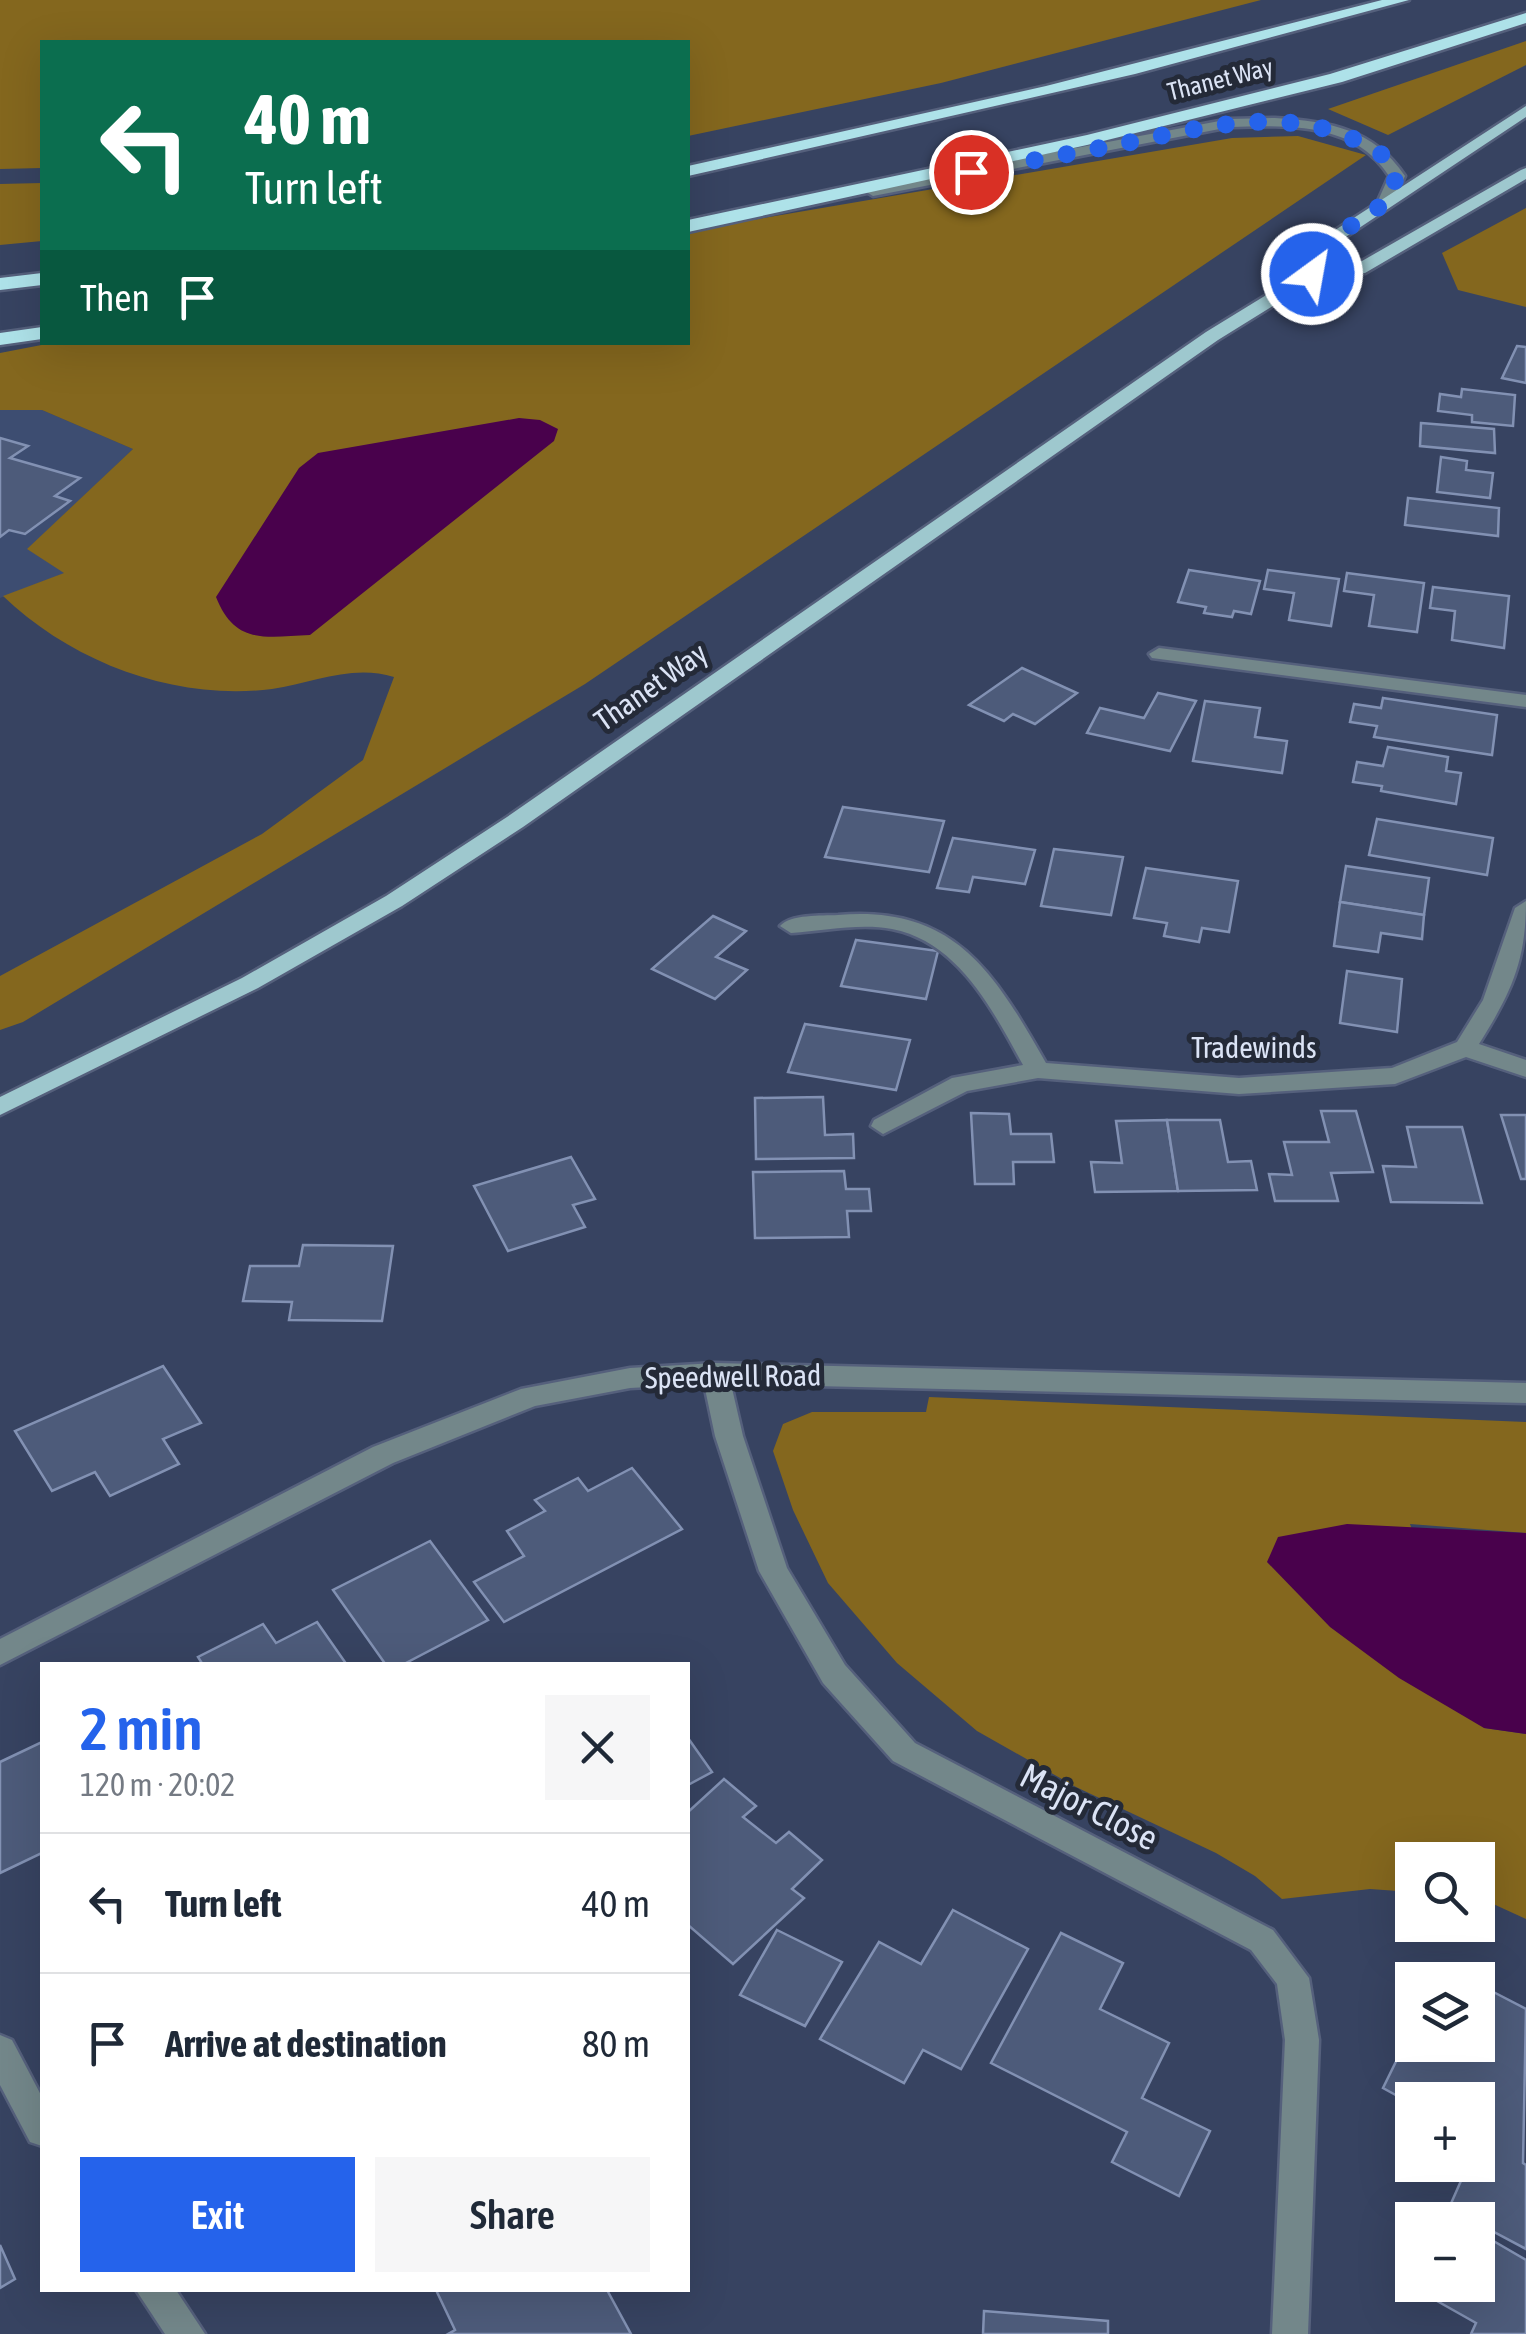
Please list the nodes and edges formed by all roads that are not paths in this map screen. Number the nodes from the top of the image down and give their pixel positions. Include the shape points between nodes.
1 (1402, 0) edge
2 (1526, 18) edge
3 (1526, 110) edge
4 (690, 171) edge
5 (1526, 173) edge
6 (1385, 203) junction
7 (746, 215) junction
8 (690, 226) edge
9 (1312, 274) junction
10 (40, 278) edge
11 (0, 284) edge
12 (40, 333) edge
13 (0, 339) edge
14 (1159, 654) dead end
15 (1526, 701) edge
16 (1526, 908) edge
17 (791, 926) dead end
18 (1465, 1048) junction
19 (1526, 1069) edge
20 (1038, 1070) junction
21 (0, 1108) edge
22 (883, 1126) dead end
23 (715, 1373) junction
24 (1526, 1393) edge
25 (0, 1653) edge
26 (0, 2051) edge
27 (40, 2126) edge
28 (156, 2292) edge
29 (188, 2334) edge
30 (1290, 2334) edge

1 - 4 highway, Thanet Way via 981,107
2 - 7 highway, Thanet Way via 1336,78
3 - 6 main road, Thanet Way
5 - 9 main road, Thanet Way via 1359,270
6 - 7 street via 1397,176 1375,148 1338,132 1265,121
6 - 9 main road, Thanet Way via 1312,252
7 - 8 highway, Thanet Way
9 - 21 main road, Thanet Way via 394,901 234,991
10 - 11 highway
12 - 13 highway
14 - 15 street
16 - 18 street via 1495,1000
17 - 20 street via 862,920 931,933 966,957
18 - 19 street
18 - 20 street, Tradewinds via 1395,1076 1239,1086
20 - 22 street, Tradewinds via 962,1084
23 - 24 street, Speedwell Road
23 - 25 street, Speedwell Road via 596,1383 513,1403 383,1456
23 - 30 street, Major Close via 774,1572 834,1674 904,1752 1262,1940 1293,1978 1302,2040
26 - 27 street
28 - 29 street

